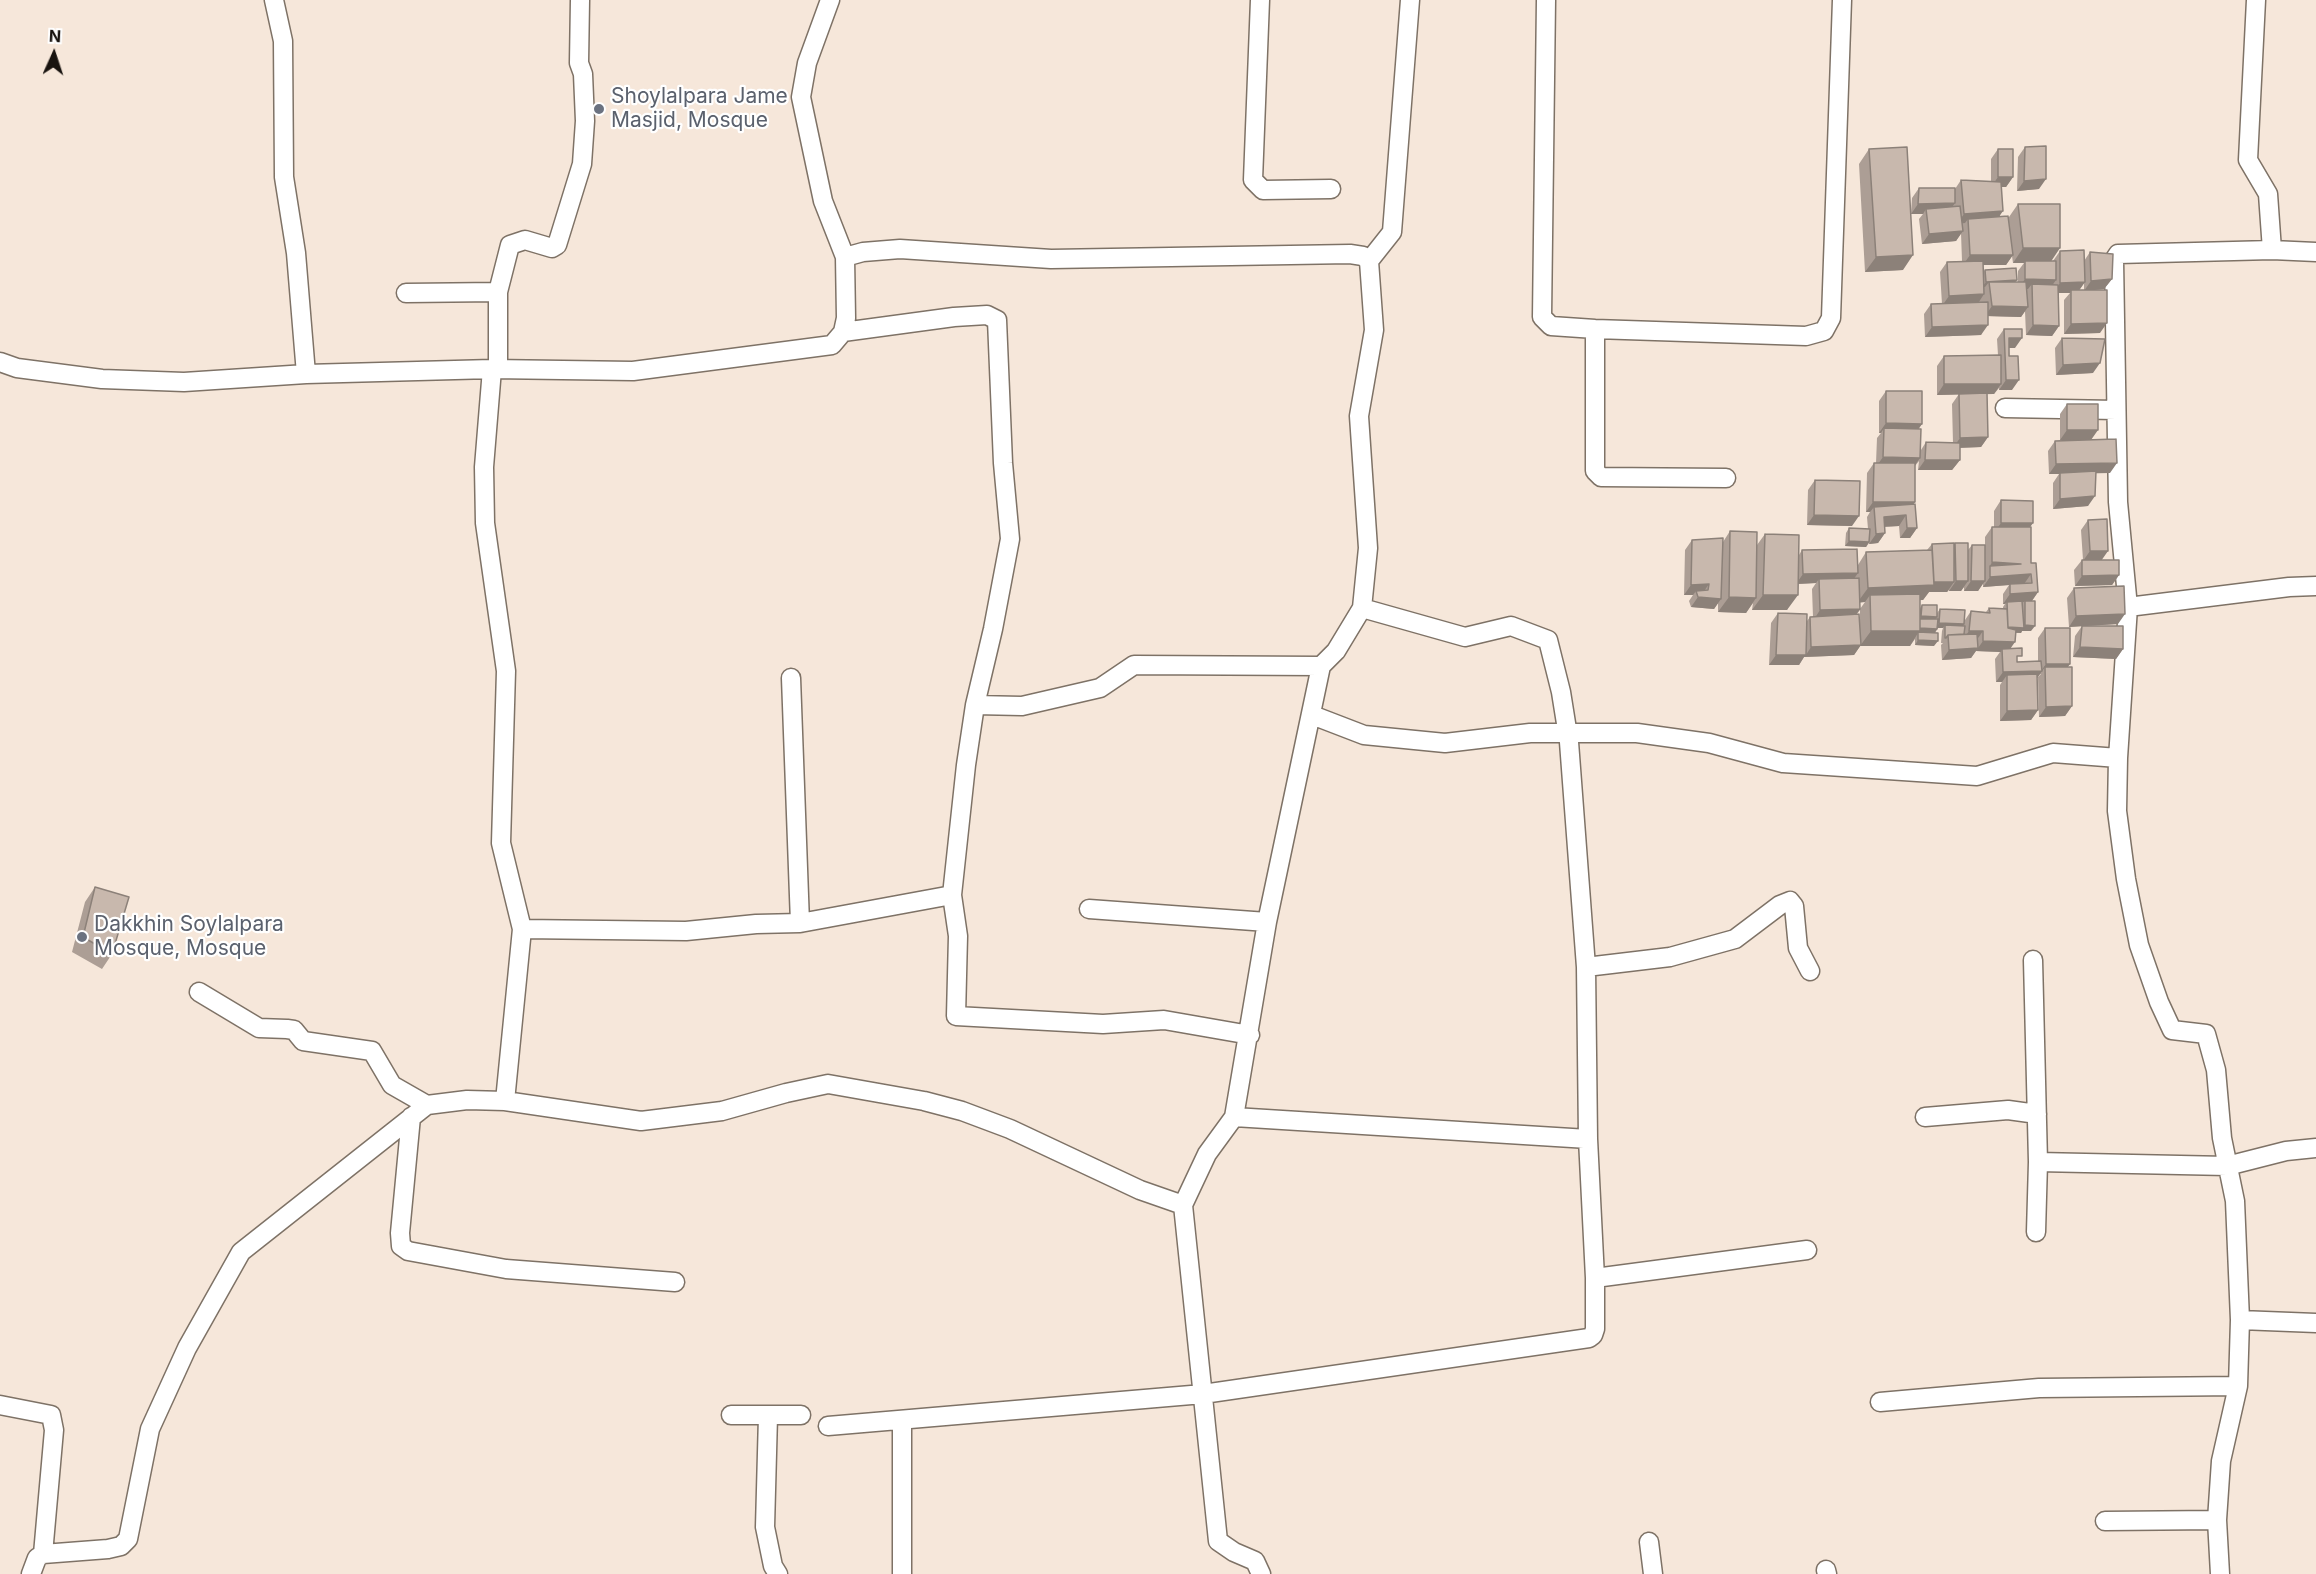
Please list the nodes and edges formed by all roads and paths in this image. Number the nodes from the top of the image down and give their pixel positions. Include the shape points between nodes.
1 (273, 0) edge
2 (580, 0) edge
3 (830, 0) edge
4 (1260, 0) edge
5 (1410, 0) edge
6 (1546, 0) edge
7 (1842, 0) edge
8 (2256, 0) edge
9 (1331, 189) dead end
10 (2272, 250) junction
11 (2316, 252) edge
12 (845, 257) junction
13 (1369, 261) junction
14 (498, 292) junction
15 (406, 293) dead end
16 (1595, 329) junction
17 (843, 332) junction
18 (0, 362) edge
19 (495, 369) junction
20 (306, 374) junction
21 (2005, 408) dead end
22 (2115, 410) junction
23 (1726, 478) dead end
24 (2316, 586) edge
25 (2128, 607) junction
26 (1362, 608) junction
27 (1321, 666) junction
28 (791, 678) dead end
29 (975, 705) junction
30 (1312, 715) junction
31 (1568, 733) junction
32 (2118, 758) junction
33 (952, 895) junction
34 (1089, 909) dead end
35 (1267, 922) junction
36 (800, 923) junction
37 (522, 929) junction
38 (2033, 960) dead end
39 (1586, 967) junction
40 (1810, 971) dead end
41 (199, 992) dead end
42 (1250, 1035) junction
43 (505, 1101) junction
44 (428, 1105) junction
45 (2037, 1114) junction
46 (411, 1117) junction
47 (1234, 1117) junction
48 (1925, 1117) dead end
49 (1588, 1139) junction
50 (2316, 1148) edge
51 (2038, 1162) junction
52 (2227, 1166) junction
53 (1183, 1205) junction
54 (2036, 1232) dead end
55 (1807, 1250) dead end
56 (1596, 1278) junction
57 (675, 1282) dead end
58 (2240, 1320) junction
59 (2316, 1323) edge
60 (2238, 1386) junction
61 (1203, 1394) junction
62 (1880, 1402) dead end
63 (0, 1405) edge
64 (731, 1415) dead end
65 (801, 1415) dead end
66 (768, 1416) junction
67 (902, 1421) junction
68 (828, 1426) dead end
69 (2217, 1520) junction
70 (2105, 1521) dead end
71 (1650, 1542) dead end
72 (43, 1554) junction
73 (31, 1574) edge
74 (778, 1574) edge
75 (902, 1574) edge
76 (1261, 1574) edge
77 (1653, 1574) edge
78 (2220, 1574) edge

1 - 20 street via 283,41 284,177 296,253
2 - 14 street via 579,63 585,121 582,164 557,245 552,248 525,240 510,245
3 - 12 street via 807,63 801,97 823,201
4 - 9 street via 1253,180 1263,190
5 - 13 street via 1392,232
6 - 16 street via 1542,317 1551,326
7 - 16 street via 1831,318 1824,331 1806,336
8 - 10 street via 2248,160 2268,194
10 - 11 street
10 - 22 street via 2118,254 2114,260
12 - 13 street via 900,249 1051,259 1350,254
12 - 17 street
13 - 26 street via 1374,330 1359,416 1368,548
14 - 15 street
14 - 19 street
16 - 23 street via 1595,471 1601,477
17 - 19 street via 832,345 633,371
17 - 29 street via 954,317 987,315 997,320 1010,539
18 - 20 street via 16,368 102,379 184,382
19 - 20 street
19 - 37 street via 484,467 485,523 506,672 501,843
21 - 22 street
22 - 25 street via 2118,502
24 - 25 street
25 - 32 street
26 - 27 street via 1336,651
26 - 31 street via 1465,637 1511,626 1548,640
27 - 29 street via 1134,665 1100,688 1022,706
27 - 30 street
28 - 36 street
29 - 33 street
30 - 31 street via 1364,735 1445,743 1530,733
30 - 35 street
31 - 32 street via 1637,733 1709,743 1783,763 1977,776 2053,753
31 - 39 street
32 - 52 street via 2117,811 2139,945 2172,1030 2206,1034 2216,1070
33 - 36 street
33 - 42 street via 958,936 956,1016 1103,1024 1164,1020
34 - 35 street
35 - 42 street
36 - 37 street via 686,931
37 - 43 street
38 - 45 street
39 - 40 street via 1671,957 1735,939 1790,901 1794,906 1798,948
39 - 49 street
41 - 44 street via 259,1028 294,1030 303,1041 372,1051 392,1085
42 - 47 street
43 - 44 street
43 - 53 street via 641,1121 722,1112 828,1084 962,1112
44 - 46 street
45 - 48 street via 2008,1110
45 - 51 street
46 - 57 street via 400,1233 401,1246 408,1251 506,1269
46 - 72 street via 240,1252 187,1348 150,1429 128,1539 121,1546 108,1549
47 - 49 street
47 - 53 street via 1207,1154
49 - 56 street
50 - 52 street via 2286,1151
51 - 52 street
51 - 54 street
52 - 58 street via 2235,1201
53 - 61 street
55 - 56 street
56 - 61 street via 1595,1329 1589,1338
58 - 59 street
58 - 60 street
60 - 62 street via 2039,1388
60 - 69 street via 2220,1461
61 - 67 street
61 - 76 street via 1218,1541 1255,1561
63 - 72 street via 51,1415 54,1430
64 - 66 street
65 - 66 street
66 - 74 street via 765,1527
67 - 68 street
67 - 75 street
69 - 70 street
69 - 78 street
71 - 77 street
72 - 73 street via 37,1558

